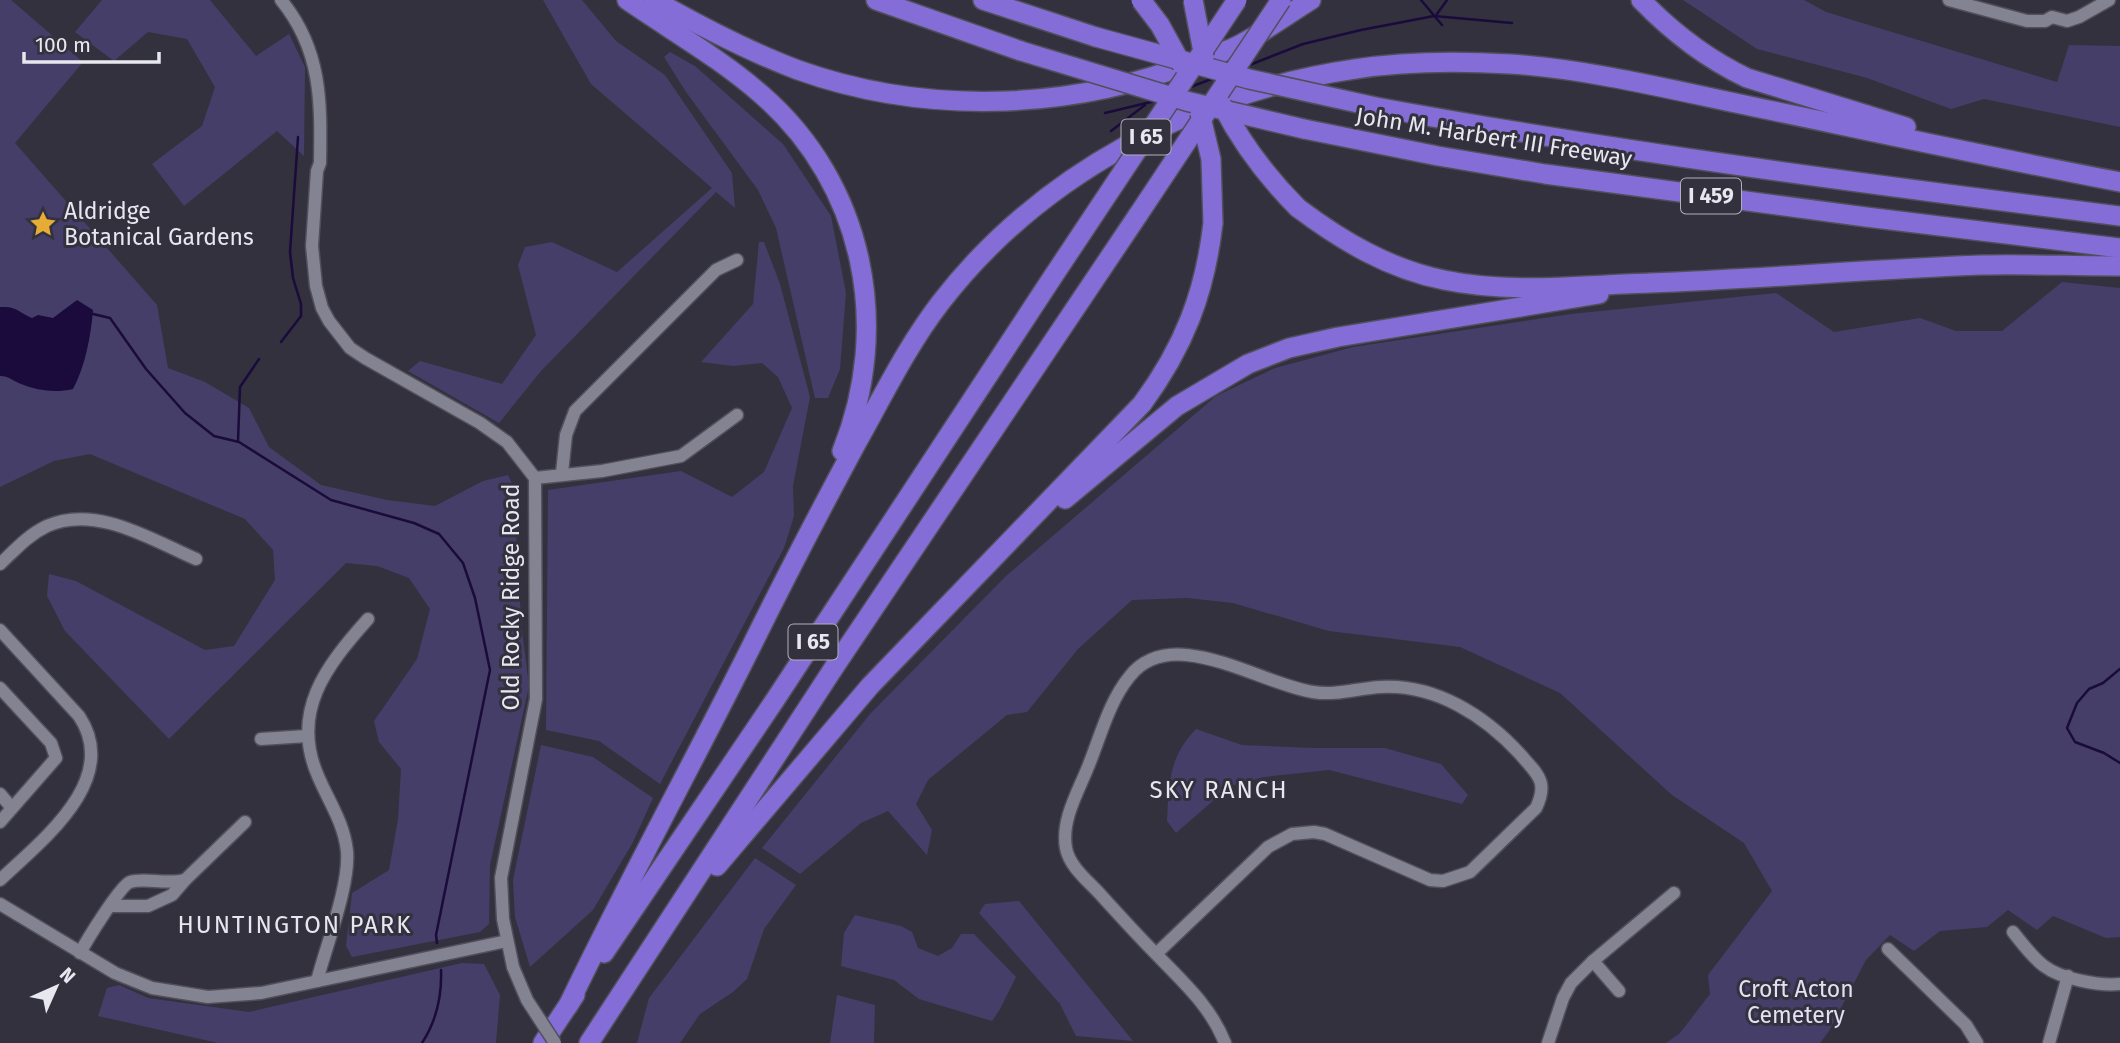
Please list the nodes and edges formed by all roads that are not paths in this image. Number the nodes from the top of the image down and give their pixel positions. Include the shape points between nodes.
1 (281, 0) edge
2 (626, 0) edge
3 (654, 0) edge
4 (876, 0) edge
5 (983, 0) edge
6 (1141, 0) edge
7 (1193, 0) edge
8 (1237, 0) edge
9 (1281, 0) edge
10 (1311, 0) edge
11 (1641, 0) edge
12 (1949, 0) edge
13 (2109, 0) edge
14 (2079, 174) junction
15 (2120, 182) edge
16 (2120, 216) edge
17 (2120, 248) edge
18 (737, 260) dead end
19 (2120, 267) edge
20 (1678, 282) junction
21 (737, 415) dead end
22 (562, 473) junction
23 (535, 478) junction
24 (810, 530) junction
25 (1019, 533) junction
26 (196, 559) dead end
27 (0, 564) edge
28 (368, 620) dead end
29 (0, 631) edge
30 (0, 688) edge
31 (307, 736) junction
32 (261, 739) dead end
33 (0, 794) edge
34 (12, 808) junction
35 (0, 822) edge
36 (245, 822) dead end
37 (0, 880) edge
38 (185, 880) junction
39 (1674, 893) dead end
40 (0, 904) edge
41 (111, 906) junction
42 (2013, 932) dead end
43 (658, 937) junction
44 (507, 941) junction
45 (1888, 948) dead end
46 (79, 953) junction
47 (1156, 954) junction
48 (1593, 961) junction
49 (2068, 976) junction
50 (317, 981) junction
51 (2120, 984) edge
52 (1619, 991) dead end
53 (568, 1006) junction
54 (543, 1043) edge
55 (555, 1043) edge
56 (589, 1043) edge
57 (1225, 1043) edge
58 (1548, 1043) edge
59 (1977, 1043) edge
60 (2049, 1043) edge

1 - 23 street, Old Rocky Ridge Road via 307,41 321,107 312,246 322,308 350,348 480,423 507,442
2 - 24 highway via 726,67 779,111 827,175 852,234 865,287 863,380 848,436
3 - 10 highway via 747,49 828,79 907,96 958,101 1077,95 1155,78 1238,45
4 - 17 highway, John M. Harbert III Freeway / I 459, bridge via 1021,51 1186,101 1438,156 1545,174
5 - 16 highway, John M. Harbert III Freeway / I 459, bridge via 1249,79 1376,107 1523,134
6 - 25 highway, bridge via 1178,57 1205,127 1213,223 1209,260 1193,315 1160,380
7 - 20 highway, bridge via 1203,53 1222,106 1267,175 1298,208 1338,237 1405,270 1495,287
8 - 53 highway, I 65, bridge
9 - 43 highway, I 65, bridge
11 - 14 highway via 1679,36 1747,78
12 - 13 street via 2027,21 2079,17
14 - 15 highway
14 - 24 highway via 1628,80 1515,64 1426,62 1356,68 1247,94 1177,121 1096,164 1060,187 979,257 938,306 897,367
18 - 22 street via 716,270 575,411 566,435
19 - 20 highway via 1985,265
20 - 25 highway via 1338,337 1248,363 1177,406
21 - 22 street via 681,456 602,471
22 - 23 street
23 - 44 street, Old Rocky Ridge Road via 536,699 501,878
24 - 53 highway
25 - 43 highway via 870,686
26 - 27 street via 108,522 69,519 31,535
28 - 31 street via 319,682
29 - 37 street via 79,716 89,731 90,751 85,784 74,806
30 - 34 street via 51,743 56,758
31 - 32 street
31 - 50 street via 347,853 346,879
33 - 34 street
34 - 35 street
36 - 38 street
38 - 41 street via 161,902
38 - 41 street via 171,884 131,881
39 - 48 street
40 - 46 street
41 - 46 street
42 - 49 street via 2042,965
43 - 56 highway, I 65
44 - 50 street
44 - 55 street, Old Rocky Ridge Road, bridge via 527,1000
45 - 59 street via 1966,1025
46 - 50 street via 134,981 184,995 227,997
47 - 47 street via 1072,864 1065,845 1070,811 1115,701 1131,674 1149,660 1170,654 1196,656 1316,693 1388,687 1440,698 1483,719 1540,776 1542,796 1536,808 1469,872 1443,881 1430,880 1325,834 1292,834 1268,847
47 - 57 street via 1207,1008
48 - 52 street
48 - 58 street via 1567,990
49 - 51 street via 2100,985
49 - 60 street
53 - 54 highway, I 65

